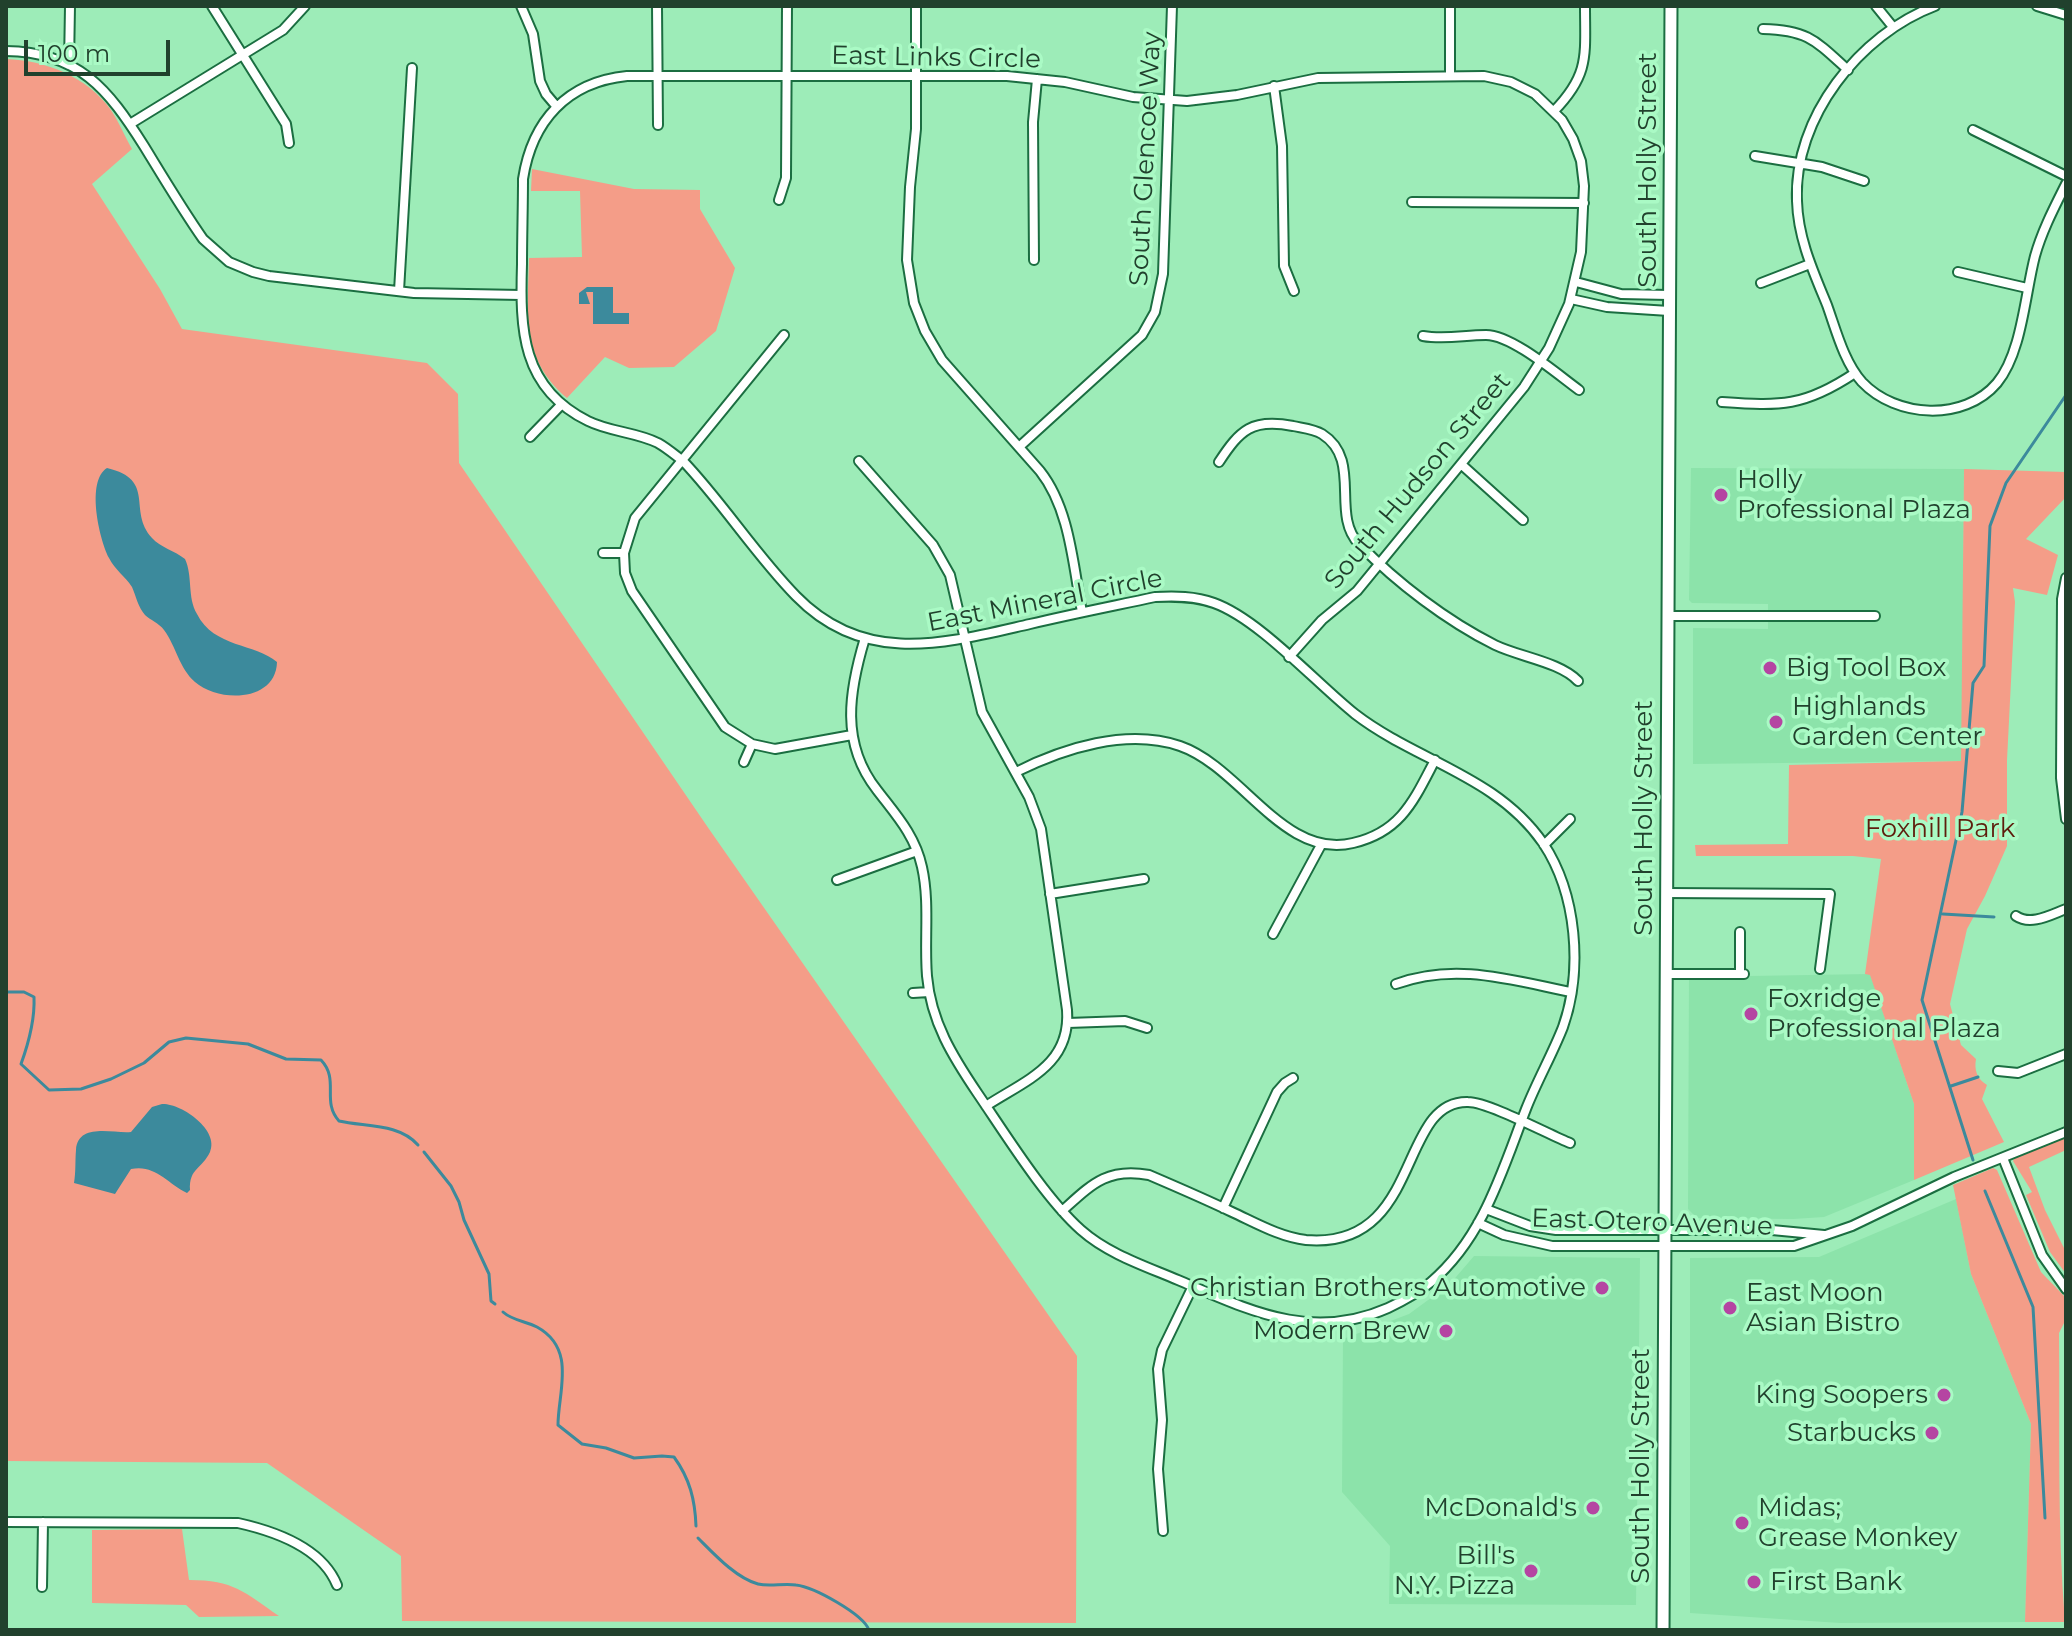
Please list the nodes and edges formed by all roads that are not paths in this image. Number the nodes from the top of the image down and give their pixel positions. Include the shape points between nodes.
1 (70, 6) edge
2 (212, 6) edge
3 (305, 6) edge
4 (521, 6) edge
5 (657, 6) edge
6 (787, 6) edge
7 (916, 6) edge
8 (1172, 6) edge
9 (1450, 6) edge
10 (1585, 6) edge
11 (1671, 6) edge
12 (1876, 6) edge
13 (1935, 6) edge
14 (2037, 6) edge
15 (2066, 15) edge
16 (1893, 27) junction
17 (1763, 29) dead end
18 (6, 51) edge
19 (243, 55) junction
20 (69, 65) junction
21 (412, 68) dead end
22 (1848, 70) junction
23 (658, 76) junction
24 (786, 76) junction
25 (917, 76) junction
26 (1450, 76) junction
27 (1037, 79) junction
28 (1274, 86) junction
29 (1168, 101) junction
30 (557, 107) junction
31 (1554, 111) junction
32 (130, 124) junction
33 (658, 125) dead end
34 (1973, 130) dead end
35 (289, 143) dead end
36 (1755, 156) dead end
37 (1800, 164) junction
38 (2066, 176) edge
39 (1864, 181) dead end
40 (2066, 184) edge
41 (779, 200) dead end
42 (1412, 202) dead end
43 (1584, 203) junction
44 (1034, 260) dead end
45 (1810, 264) junction
46 (1958, 272) dead end
47 (1576, 282) junction
48 (1761, 283) dead end
49 (2027, 288) junction
50 (399, 291) junction
51 (1294, 291) dead end
52 (521, 295) junction
53 (1669, 295) junction
54 (1571, 299) junction
55 (1669, 311) junction
56 (784, 335) dead end
57 (1423, 336) dead end
58 (1541, 362) junction
59 (1855, 373) junction
60 (1579, 390) dead end
61 (1722, 402) dead end
62 (562, 404) junction
63 (530, 437) dead end
64 (1019, 447) junction
65 (683, 461) junction
66 (859, 461) dead end
67 (1219, 462) dead end
68 (1462, 465) junction
69 (1523, 520) dead end
70 (603, 553) dead end
71 (624, 553) junction
72 (1380, 563) junction
73 (2066, 578) edge
74 (1082, 612) junction
75 (1668, 616) junction
76 (1875, 616) dead end
77 (865, 638) junction
78 (965, 639) junction
79 (1289, 657) junction
80 (1578, 681) dead end
81 (852, 735) junction
82 (752, 744) junction
83 (1435, 760) junction
84 (744, 762) dead end
85 (1016, 772) junction
86 (2064, 778) edge
87 (1570, 819) dead end
88 (2066, 819) edge
89 (1321, 845) junction
90 (1544, 845) junction
91 (917, 851) junction
92 (1144, 879) dead end
93 (837, 880) dead end
94 (1666, 893) junction
95 (1050, 894) junction
96 (2066, 909) edge
97 (2016, 916) dead end
98 (1740, 932) dead end
99 (1273, 934) dead end
100 (1820, 969) dead end
101 (1666, 974) junction
102 (1396, 984) dead end
103 (929, 992) junction
104 (1571, 992) junction
105 (913, 993) dead end
106 (1068, 1023) junction
107 (1147, 1028) dead end
108 (2066, 1054) edge
109 (1998, 1071) dead end
110 (1293, 1078) dead end
111 (986, 1106) junction
112 (1521, 1122) junction
113 (2066, 1132) edge
114 (1570, 1143) dead end
115 (2003, 1158) junction
116 (1223, 1208) junction
117 (1486, 1209) junction
118 (1062, 1211) junction
119 (1478, 1223) junction
120 (1664, 1228) junction
121 (1825, 1235) junction
122 (1664, 1246) junction
123 (1193, 1286) junction
124 (2066, 1289) edge
125 (6, 1522) edge
126 (43, 1522) junction
127 (1163, 1531) dead end
128 (337, 1585) dead end
129 (42, 1587) dead end
130 (1663, 1630) edge

1 - 20 street
2 - 19 street
3 - 19 street via 283,30
4 - 30 street via 533,34 540,81
5 - 23 street
6 - 24 street
7 - 25 street
8 - 29 street, South Glencoe Way
9 - 26 street
10 - 31 street via 1580,78
11 - 53 main road, South Holly Street
12 - 16 street
13 - 16 street
14 - 15 street
16 - 22 street
17 - 22 street via 1805,35
18 - 20 street via 36,53
19 - 32 street
19 - 35 street via 286,124
20 - 32 street via 99,84
21 - 50 street
22 - 37 street via 1818,113
23 - 24 street, East Links Circle
23 - 30 street, East Links Circle via 599,81
23 - 33 street
24 - 25 street, East Links Circle
24 - 41 street via 786,178
25 - 27 street, East Links Circle
25 - 64 street via 907,260 914,303 942,360
26 - 28 street, East Links Circle via 1335,77
26 - 31 street, East Links Circle via 1511,82
27 - 29 street, East Links Circle
27 - 44 street
28 - 29 street, East Links Circle via 1219,98
28 - 51 street via 1282,146 1284,266
29 - 64 street, South Glencoe Way via 1163,274 1150,324
30 - 52 street, East Links Circle via 535,135 526,159
31 - 43 street, South Hudson Street via 1578,150
32 - 50 street via 203,239 229,262 269,276
34 - 38 street
36 - 37 street
37 - 39 street
37 - 45 street via 1798,216
40 - 49 street via 2045,227
42 - 43 street
43 - 47 street, South Hudson Street
45 - 48 street
45 - 59 street
46 - 49 street
47 - 53 street via 1621,294
47 - 54 street, South Hudson Street
49 - 59 street via 2009,364 1976,400 1948,409 1903,407 1879,396
50 - 52 street
52 - 62 street, East Mineral Circle via 527,352
53 - 55 main road, South Holly Street
54 - 55 street
54 - 58 street, South Hudson Street
55 - 75 main road, South Holly Street
56 - 65 street
57 - 58 street via 1493,336
58 - 60 street, South Hudson Street
58 - 68 street, South Hudson Street
59 - 61 street via 1798,402
62 - 63 street
62 - 65 street, East Mineral Circle via 598,425 659,443
64 - 74 street via 1058,501
65 - 71 street via 635,518
65 - 77 street, East Mineral Circle via 795,595 820,616
66 - 78 street via 943,561
67 - 72 street via 1236,438 1253,426 1275,423 1321,434 1342,458 1353,536
68 - 69 street
68 - 72 street, South Hudson Street
70 - 71 street
71 - 82 street via 628,582 650,620 718,719
72 - 79 street, South Hudson Street
72 - 80 street via 1466,630 1564,670
73 - 86 street
74 - 78 street, East Mineral Circle
74 - 79 street, East Mineral Circle via 1155,597 1196,598 1230,610
75 - 76 street
75 - 94 main road, South Holly Street
77 - 78 street, East Mineral Circle via 902,645
77 - 81 street, East Mineral Circle via 851,691
78 - 85 street via 982,712
79 - 83 street, East Mineral Circle via 1380,731
81 - 82 street via 788,748
81 - 91 street, East Mineral Circle via 869,780 907,829
82 - 84 street
83 - 89 street via 1410,808 1391,827 1358,842
83 - 90 street, East Mineral Circle via 1491,791
85 - 89 street via 1065,750 1126,740 1168,742 1204,757 1291,830
85 - 95 street via 1041,829
86 - 88 street
87 - 90 street
89 - 99 street
90 - 104 street, East Mineral Circle via 1570,915
91 - 93 street
91 - 103 street, East Mineral Circle via 925,886
92 - 95 street
94 - 100 street via 1830,894
94 - 101 main road, South Holly Street
95 - 106 street
96 - 97 street via 2030,920
98 - 101 street via 1742,974
101 - 120 main road, South Holly Street
102 - 104 street via 1458,972
103 - 105 street
103 - 111 street, East Mineral Circle via 946,1044
104 - 112 street, East Mineral Circle via 1563,1026
106 - 107 street via 1125,1021
106 - 111 street via 1058,1055
108 - 109 street via 2018,1073
110 - 116 street via 1277,1092
111 - 118 street, East Mineral Circle
112 - 114 street
112 - 116 street via 1476,1103 1445,1107 1427,1124 1387,1207 1366,1225 1339,1237 1293,1238
112 - 117 street, East Mineral Circle
113 - 115 street, East Otero Avenue
115 - 121 street, East Otero Avenue
115 - 124 street via 2042,1255
116 - 118 street via 1149,1175 1122,1173 1093,1184
117 - 119 street, East Mineral Circle
117 - 120 street, East Otero Avenue via 1544,1229
118 - 123 street, East Mineral Circle via 1105,1247
119 - 122 street, East Otero Avenue via 1541,1245
119 - 123 street, East Mineral Circle via 1458,1255 1425,1287 1349,1321 1284,1320
120 - 121 street, East Otero Avenue
120 - 122 main road, South Holly Street
121 - 122 street, East Otero Avenue via 1794,1246
122 - 130 main road, South Holly Street
123 - 127 street via 1158,1369
125 - 126 street
126 - 128 street via 247,1525 307,1552
126 - 129 street

